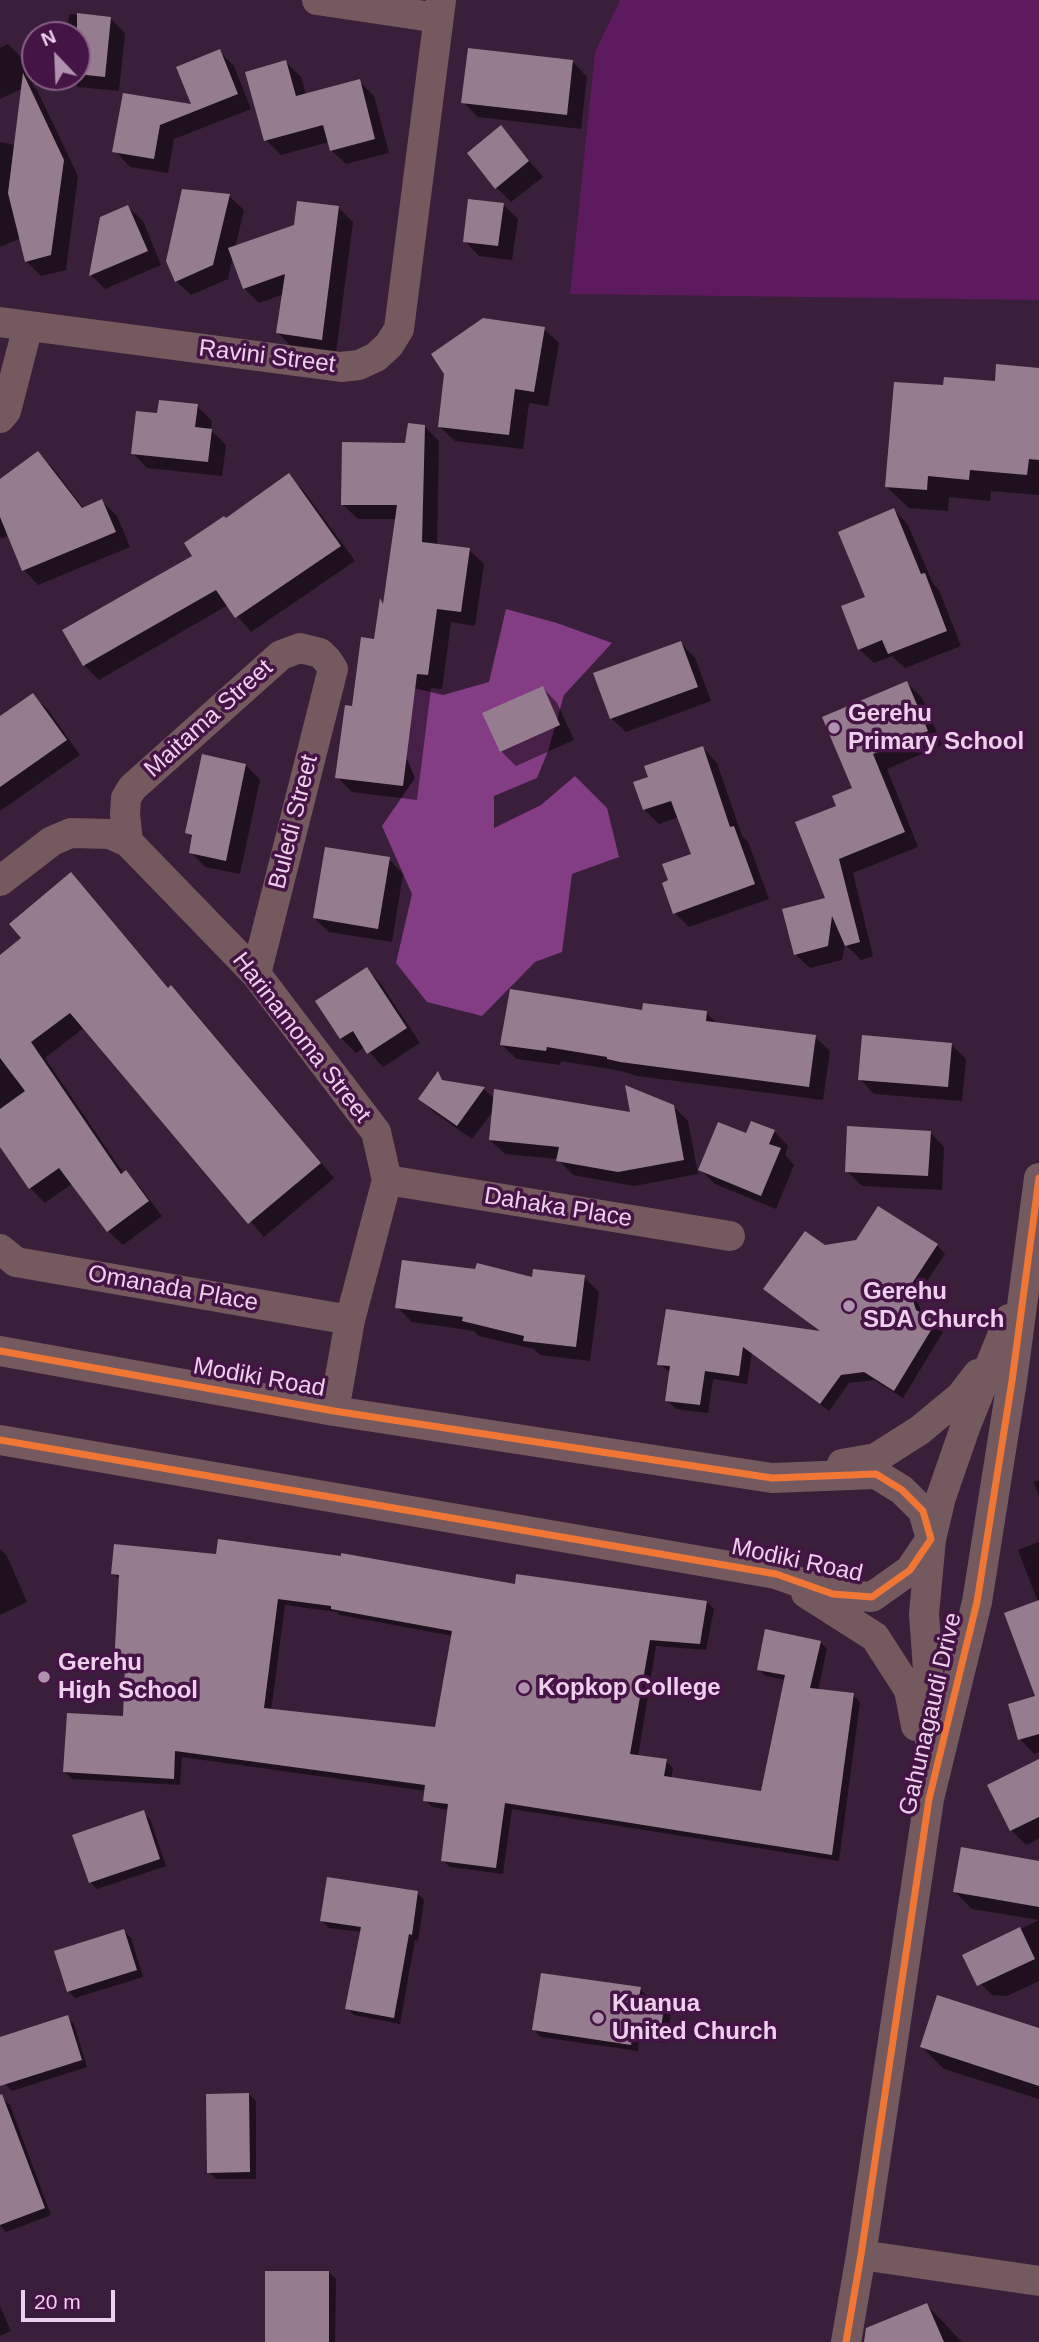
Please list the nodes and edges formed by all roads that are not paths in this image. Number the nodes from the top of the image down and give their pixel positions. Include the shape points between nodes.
1 (317, 0) edge
2 (440, 9) edge
3 (14, 324) edge
4 (0, 418) edge
5 (332, 669) joint
6 (128, 842) junction
7 (0, 881) edge
8 (256, 974) junction
9 (1039, 1178) edge
10 (387, 1180) junction
11 (730, 1236) dead end
12 (0, 1249) edge
13 (1025, 1280) junction
14 (350, 1320) junction
15 (0, 1351) edge
16 (334, 1411) junction
17 (0, 1440) edge
18 (772, 1478) junction
19 (931, 1539) junction
20 (776, 1574) junction
21 (929, 1799) junction
22 (862, 2255) junction
23 (1039, 2281) edge
24 (846, 2342) edge

1 - 2 street
2 - 3 street, Ravini Street via 399,329 376,357 341,367
3 - 4 street via 6,411
5 - 6 street, Maitama Street via 320,653 310,649 281,655 132,788 126,798
5 - 8 street, Buledi Street
6 - 7 street via 110,834 71,833 52,841
6 - 8 street, Harinamoma Street
8 - 10 street, Harinamoma Street via 376,1132
9 - 13 street, Gahunagaudi Drive
10 - 11 street, Dahaka Place
10 - 14 street, Harinamoma Street
12 - 14 street, Omanada Place via 16,1262
13 - 18 street via 984,1366 961,1396 920,1430 876,1458
13 - 19 street, Gahunagaudi Drive via 966,1425
13 - 21 street, Gahunagaudi Drive via 977,1602
14 - 16 street, Harinamoma Street
15 - 16 street, Modiki Road
16 - 18 street, Modiki Road
17 - 20 street, Modiki Road
18 - 19 street, Modiki Road via 876,1474 902,1490 923,1511
19 - 20 street, Modiki Road via 911,1570 872,1597 833,1594
19 - 21 street, Gahunagaudi Drive via 925,1614 931,1711
20 - 21 street via 875,1637 909,1690
21 - 22 street, Gahunagaudi Drive
22 - 23 street
22 - 24 street, Gahunagaudi Drive

